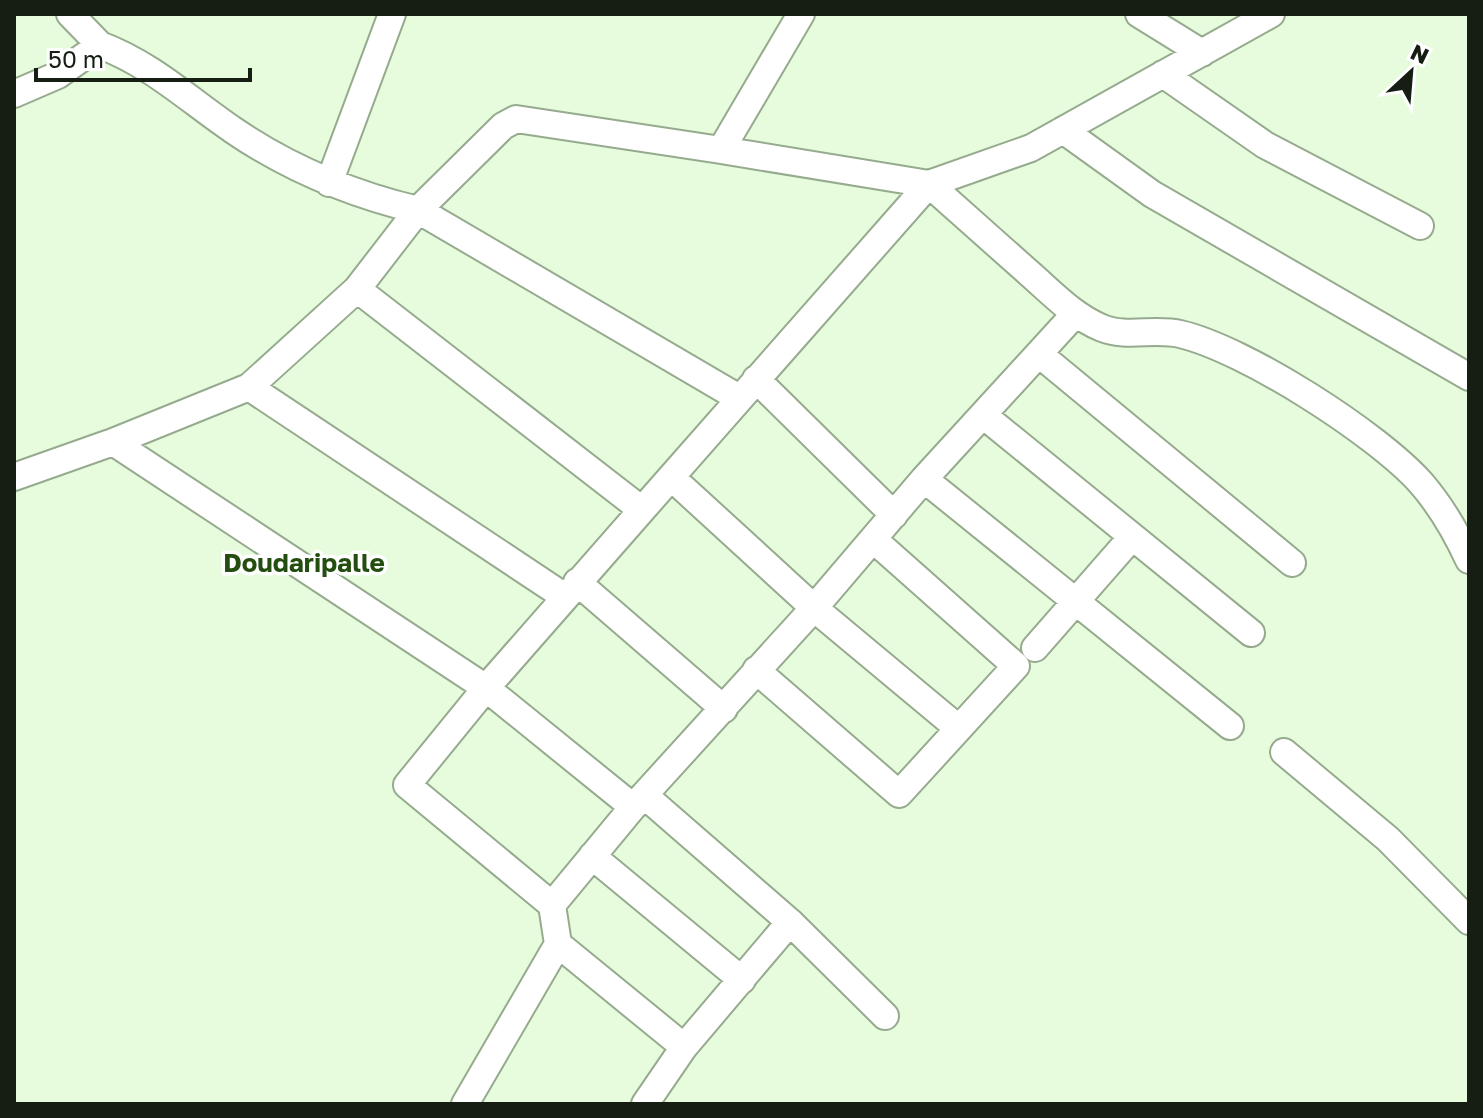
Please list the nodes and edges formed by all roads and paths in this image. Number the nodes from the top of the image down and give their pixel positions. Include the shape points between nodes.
1 (70, 14) edge
2 (392, 14) edge
3 (801, 14) edge
4 (1139, 14) edge
5 (1271, 14) edge
6 (100, 45) junction
7 (1202, 53) junction
8 (1163, 74) junction
9 (14, 94) edge
10 (1063, 130) junction
11 (721, 150) junction
12 (329, 183) junction
13 (929, 184) junction
14 (418, 210) junction
15 (1420, 226) dead end
16 (357, 289) junction
17 (1075, 314) junction
18 (1039, 354) junction
19 (1469, 377) edge
20 (249, 387) junction
21 (747, 388) junction
22 (983, 415) junction
23 (113, 442) junction
24 (14, 477) edge
25 (671, 477) junction
26 (924, 479) junction
27 (642, 510) junction
28 (894, 515) junction
29 (1132, 537) junction
30 (874, 540) junction
31 (1469, 560) edge
32 (1292, 563) dead end
33 (571, 590) junction
34 (1075, 603) junction
35 (814, 608) junction
36 (1251, 633) dead end
37 (1035, 648) dead end
38 (756, 670) junction
39 (486, 688) junction
40 (724, 709) junction
41 (1230, 726) dead end
42 (958, 728) junction
43 (1284, 752) dead end
44 (639, 801) junction
45 (592, 856) junction
46 (552, 905) junction
47 (1469, 921) edge
48 (790, 922) junction
49 (558, 944) junction
50 (742, 980) junction
51 (885, 1016) dead end
52 (684, 1047) junction
53 (465, 1104) edge
54 (645, 1104) edge

1 - 6 street
2 - 12 street
3 - 11 street
4 - 7 street
5 - 7 street
6 - 9 street via 58,75
6 - 12 street via 176,86 281,161
7 - 8 street
8 - 10 street
8 - 15 street via 1265,145
10 - 13 street via 1031,148
10 - 19 street via 1152,194
11 - 13 street
11 - 14 street via 516,119
12 - 14 street
13 - 17 street
13 - 21 street
14 - 16 street
14 - 21 street
16 - 20 street
16 - 27 street
17 - 18 street
17 - 31 street via 1104,329 1178,333 1241,357 1321,404 1420,482 1452,525
18 - 22 street
18 - 32 street
20 - 23 street
20 - 33 street
21 - 25 street
21 - 28 street
22 - 26 street
22 - 29 street
23 - 24 street
23 - 39 street
25 - 27 street
25 - 35 street
26 - 28 street
26 - 34 street
27 - 33 street
28 - 30 street
29 - 34 street
29 - 36 street
30 - 35 street
30 - 42 street via 1016,666
33 - 39 street
33 - 40 street
34 - 37 street
34 - 41 street
35 - 38 street
35 - 42 street
38 - 40 street
38 - 42 street via 899,794
39 - 44 street
39 - 46 street via 407,785
40 - 44 street
43 - 47 street via 1388,839
44 - 45 street
44 - 48 street
45 - 46 street
45 - 50 street
46 - 49 street
48 - 50 street
48 - 51 street
49 - 52 street
49 - 53 street
50 - 52 street
52 - 54 street

